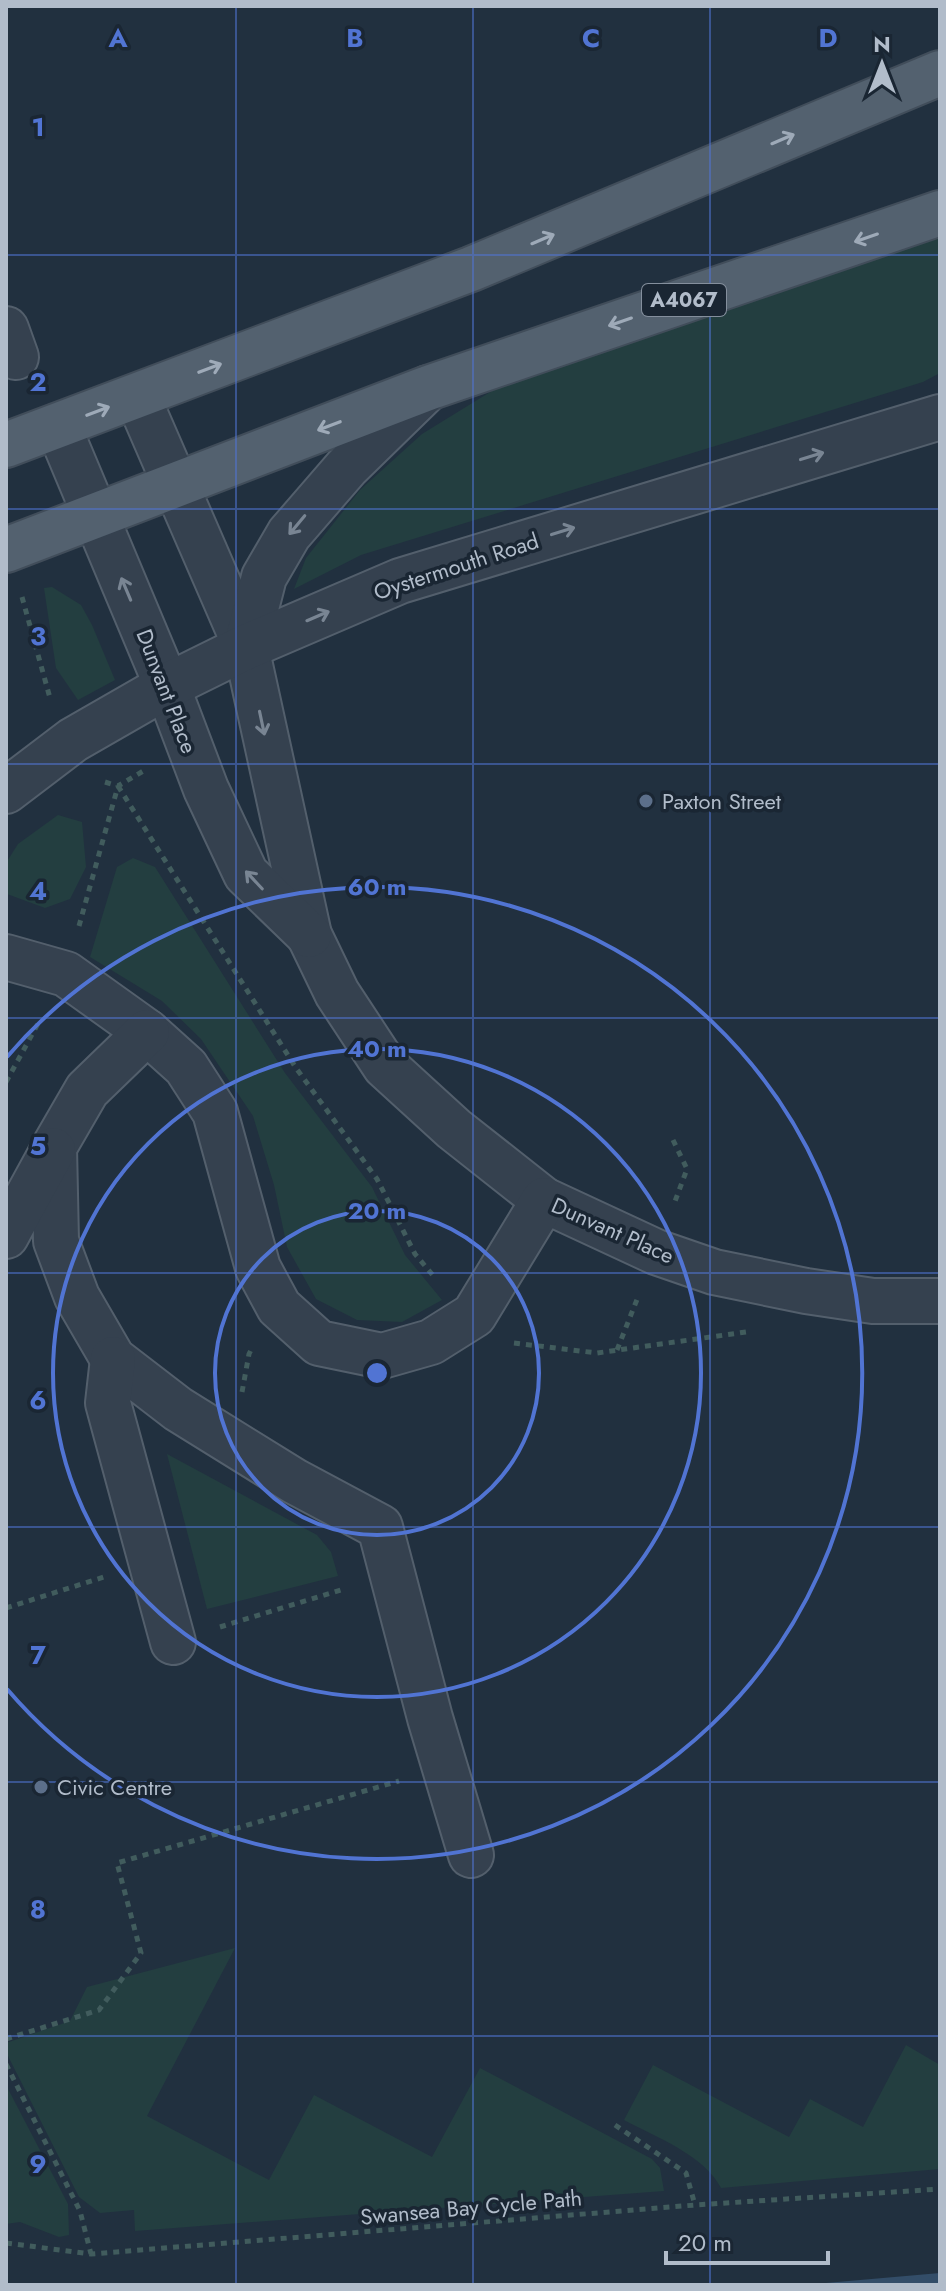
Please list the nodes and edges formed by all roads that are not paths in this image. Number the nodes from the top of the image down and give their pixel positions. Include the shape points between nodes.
1 (940, 73) edge
2 (940, 213) edge
3 (428, 388) junction
4 (137, 396) junction
5 (940, 417) edge
6 (58, 426) junction
7 (6, 445) edge
8 (176, 485) junction
9 (95, 516) junction
10 (6, 550) edge
11 (246, 647) junction
12 (167, 686) junction
13 (6, 791) edge
14 (309, 935) junction
15 (6, 957) edge
16 (147, 1032) junction
17 (54, 1147) junction
18 (544, 1200) junction
19 (6, 1236) edge
20 (940, 1301) edge
21 (113, 1359) junction
22 (173, 1642) dead end
23 (471, 1855) dead end

4 -> 1 main road via 471,269
2 -> 3 main road, A4067
3 -> 8 main road, A4067
3 -> 11 street, Dunvant Place via 347,467 289,534 264,577
6 -> 4 main road
4 - 8 street, Dunvant Place
11 -> 5 street, Oystermouth Road via 400,581
6 - 7 main road
6 - 9 street, Dunvant Place
8 - 9 main road, A4067
8 - 11 street, Dunvant Place
9 - 10 main road, A4067
12 -> 9 street, Dunvant Place
11 - 12 street, Oystermouth Road
11 -> 14 street, Dunvant Place
12 - 13 street, Oystermouth Road via 73,740
14 -> 12 street, Dunvant Place via 246,874
14 - 18 street, Dunvant Place via 337,993 385,1066
15 - 16 street via 66,974
16 - 17 street via 87,1090
16 - 18 street via 186,1067 215,1112 258,1268 279,1307 319,1343 382,1356 431,1342 474,1315
17 - 19 street
17 - 21 street via 56,1241 77,1297
18 - 20 street, Dunvant Place via 656,1252 714,1272 873,1301
21 - 22 street via 108,1403
21 - 23 street via 257,1459 380,1527

